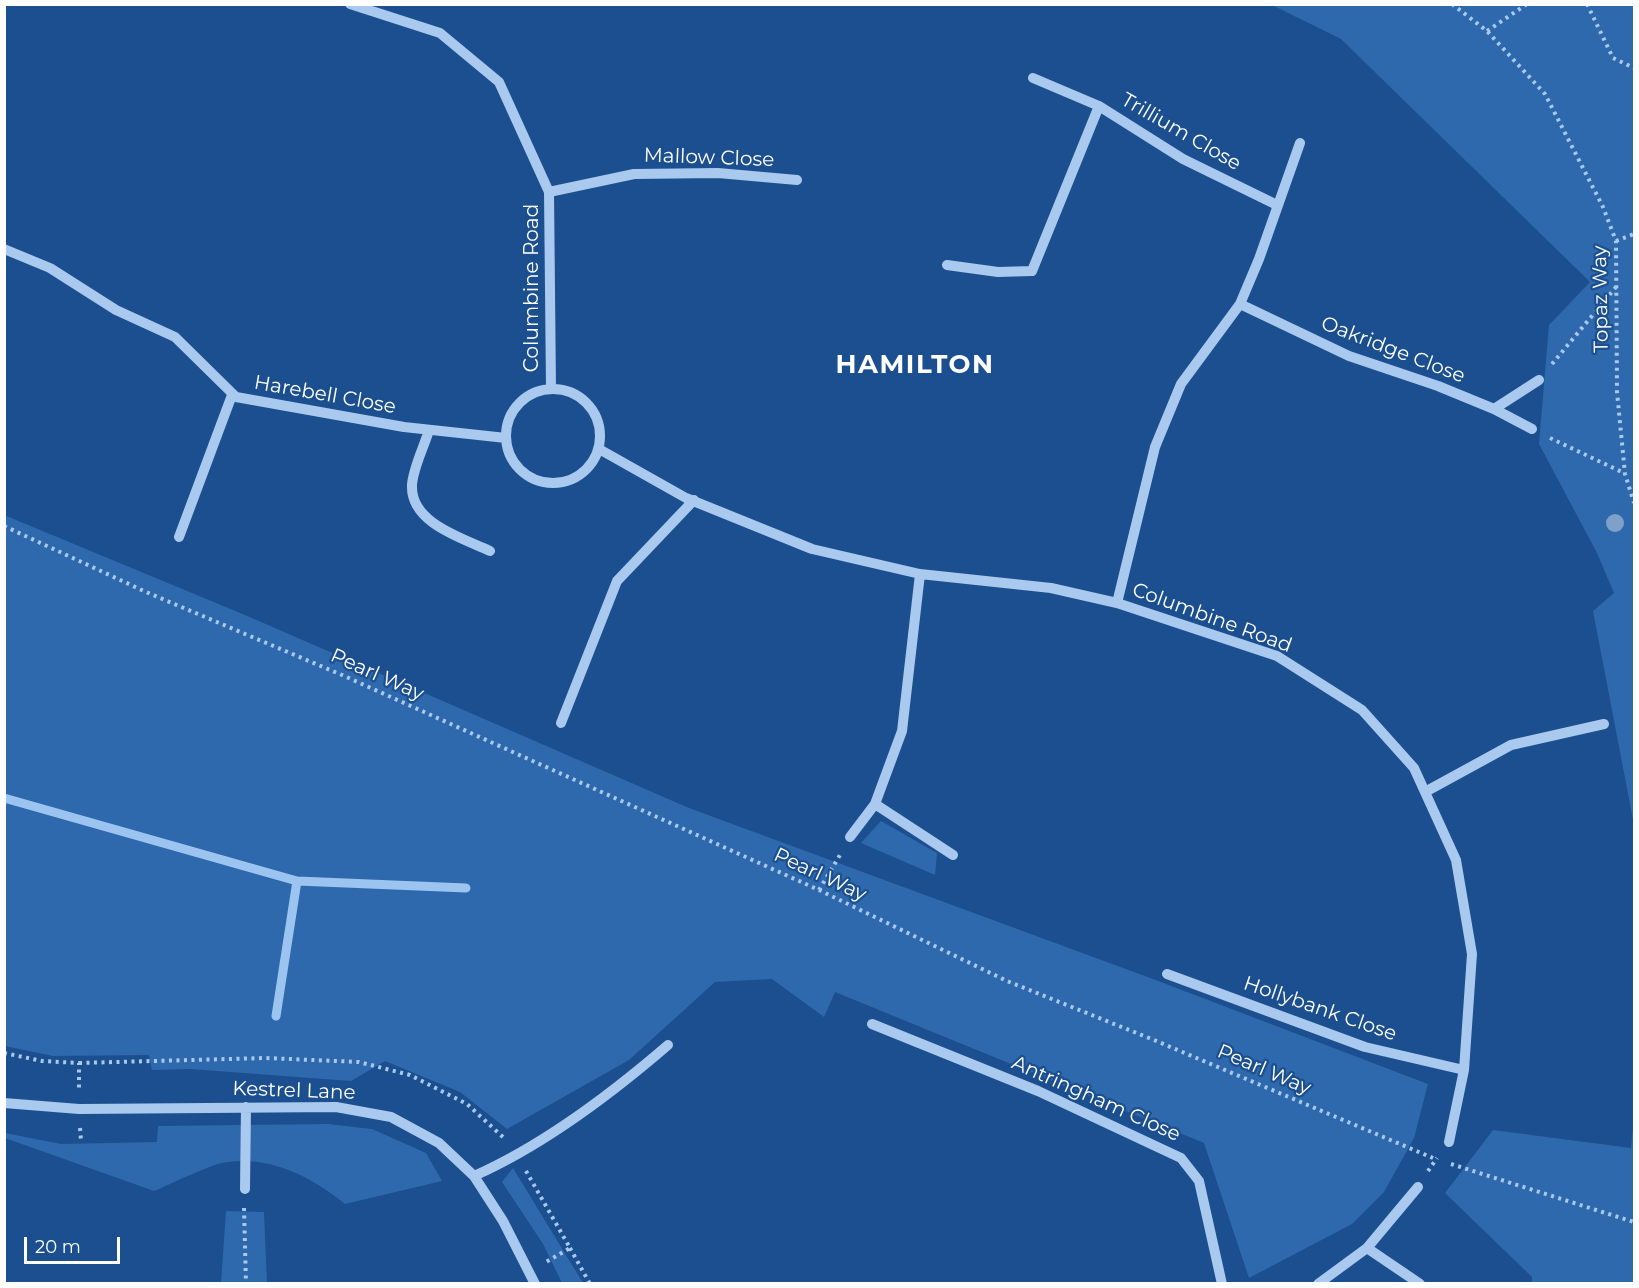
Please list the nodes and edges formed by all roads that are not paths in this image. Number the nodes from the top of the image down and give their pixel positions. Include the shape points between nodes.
1 (350, 4) edge
2 (1033, 78) dead end
3 (1099, 106) junction
4 (1299, 143) dead end
5 (797, 180) dead end
6 (549, 192) junction
7 (1277, 205) junction
8 (4, 249) edge
9 (947, 265) dead end
10 (1240, 304) junction
11 (1539, 380) road end
12 (551, 388) junction
13 (232, 395) junction
14 (1494, 409) junction
15 (1532, 429) road end
16 (429, 430) junction
17 (506, 438) junction
18 (599, 449) junction
19 (694, 500) junction
20 (179, 537) dead end
21 (490, 552) dead end
22 (920, 574) junction
23 (1118, 603) junction
24 (561, 723) dead end
25 (1604, 724) dead end
26 (1425, 792) junction
27 (875, 804) junction
28 (850, 837) road end
29 (953, 855) dead end
30 (1167, 974) dead end
31 (872, 1024) dead end
32 (668, 1045) dead end
33 (1464, 1070) junction
34 (4, 1103) edge
35 (246, 1107) junction
36 (1449, 1142) road end
37 (474, 1176) junction
38 (1418, 1187) road end
39 (245, 1189) road end
40 (1367, 1248) junction
41 (535, 1284) edge
42 (1222, 1284) edge
43 (1318, 1284) edge
44 (1420, 1284) edge

1 - 6 street, Columbine Road via 440,33 499,82
2 - 3 street
3 - 7 street, Trillium Close via 1183,159
3 - 9 street, Trillium Close via 1032,271 998,272
4 - 7 street
5 - 6 street, Mallow Close via 718,173 634,174
6 - 12 street, Columbine Road
7 - 10 street
8 - 13 street, Harebell Close via 50,268 116,310 175,337
10 - 14 street, Oakridge Close via 1349,356
10 - 23 street via 1181,384 1155,447
11 - 14 street
12 - 17 street, Columbine Road via 517,405 508,419
12 - 18 street, Columbine Road via 567,390 592,408 600,424
13 - 16 street, Harebell Close via 296,410
13 - 20 street
14 - 15 street, Oakridge Close
16 - 17 street, Harebell Close
16 - 21 street via 412,485 417,508 439,526
17 - 18 street via 507,449 521,471 547,483 574,479 587,469
18 - 19 street, Columbine Road
19 - 22 street, Columbine Road via 812,549
19 - 24 street via 618,581
22 - 23 street, Columbine Road via 1051,588
22 - 27 street via 902,731
23 - 26 street, Columbine Road via 1277,656 1362,710 1414,768
25 - 26 street via 1511,746
26 - 33 street, Columbine Road via 1456,860 1472,954
27 - 28 street
27 - 29 street
30 - 33 street, Hollybank Close via 1365,1047
31 - 42 street, Antringham Close via 1038,1091 1181,1158 1199,1181
32 - 37 street via 554,1131
33 - 36 street, Columbine Road
34 - 35 street, Kestrel Lane via 79,1109
35 - 37 street, Kestrel Lane via 336,1107 391,1117 439,1143
35 - 39 street
37 - 41 street, Kestrel Lane via 503,1221
38 - 40 street
40 - 43 street
40 - 44 street

